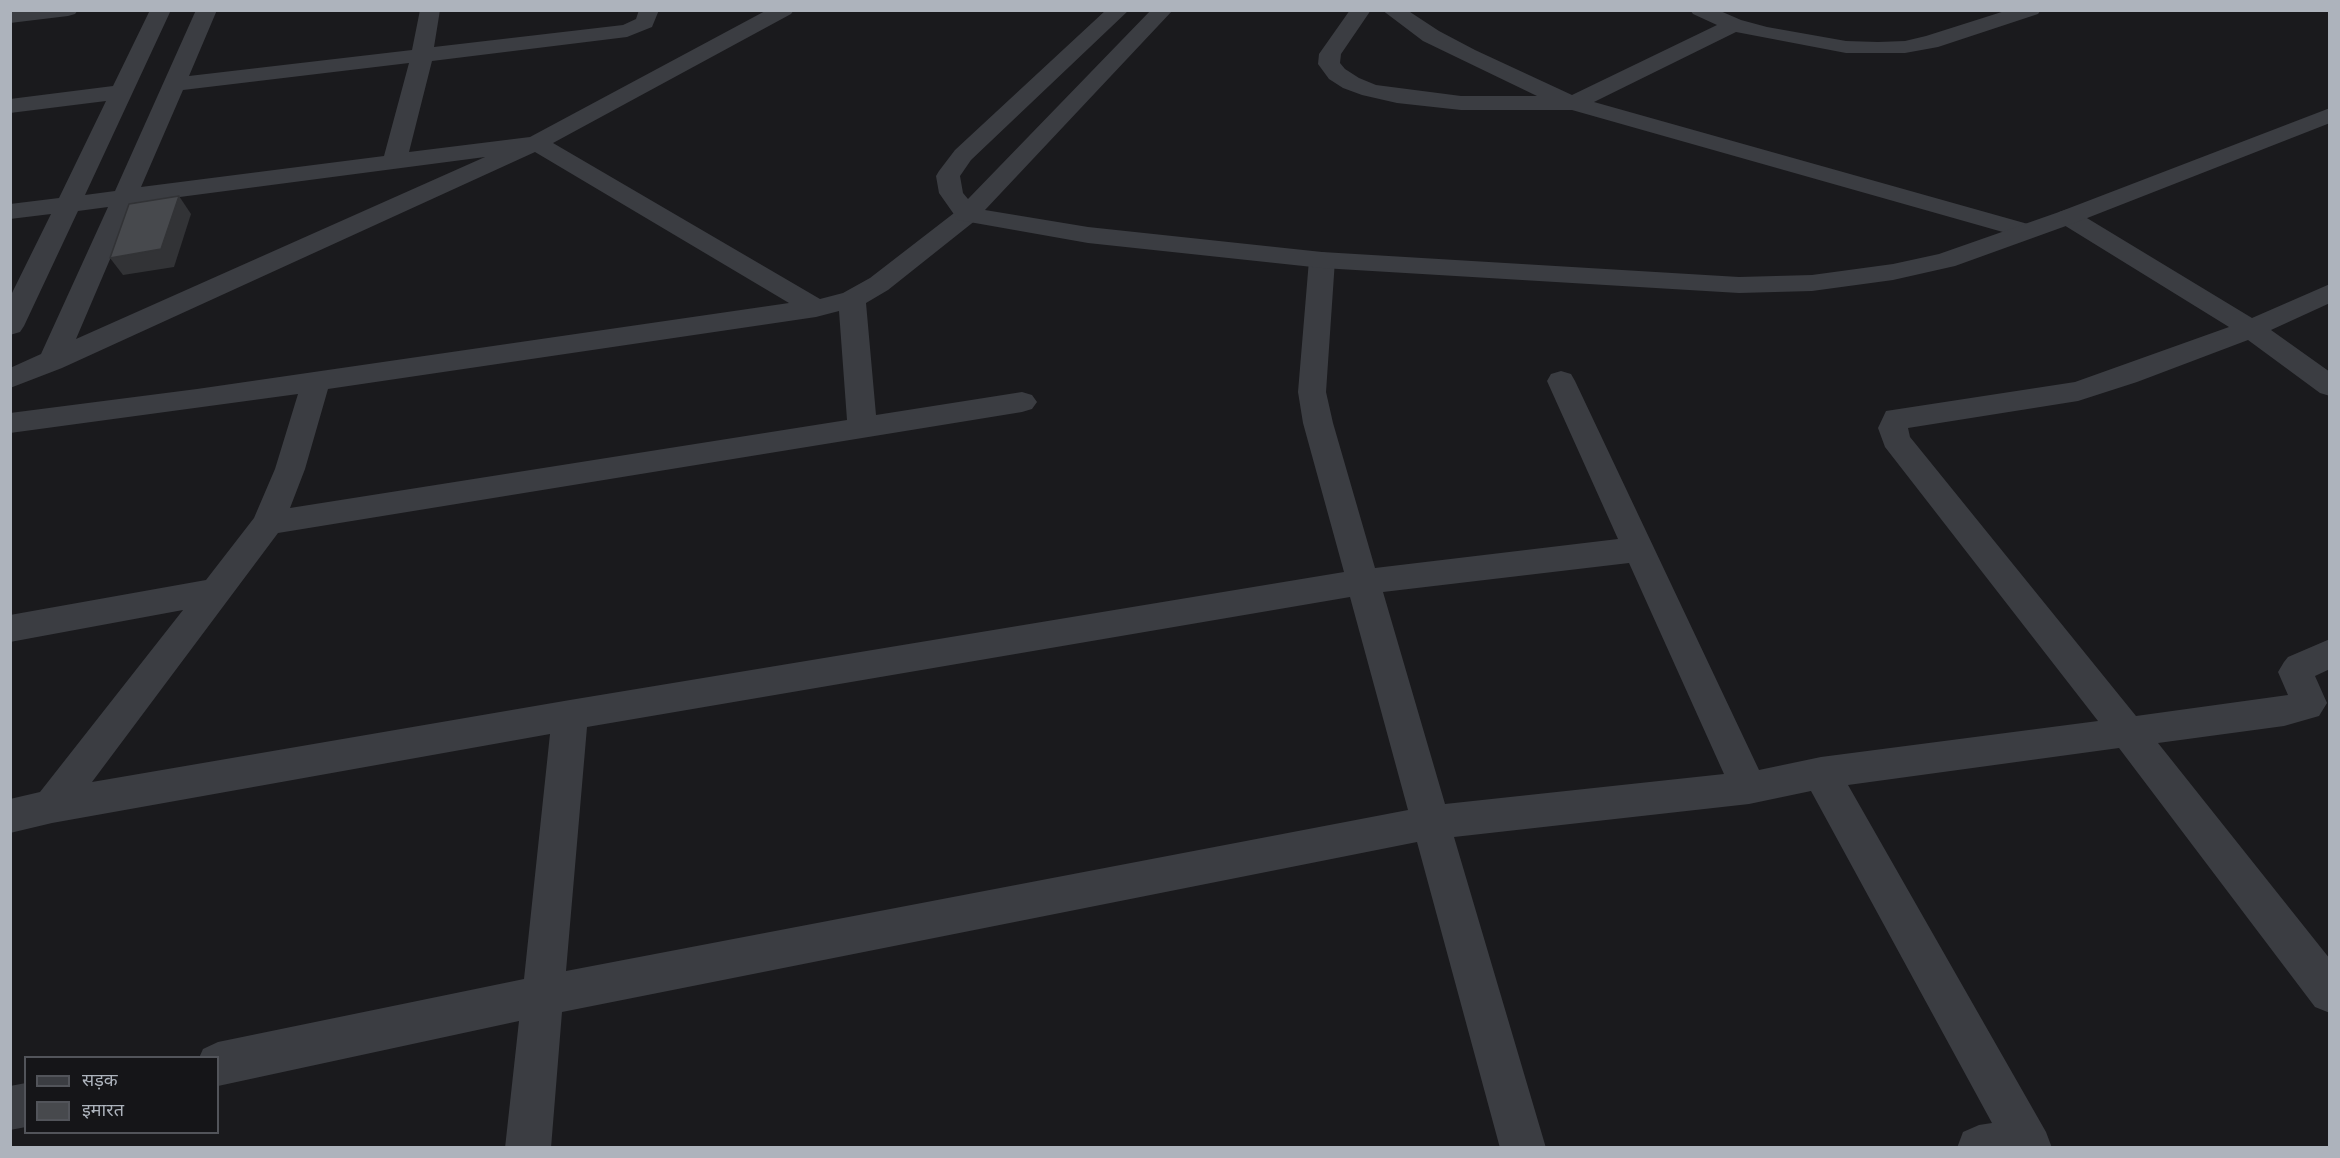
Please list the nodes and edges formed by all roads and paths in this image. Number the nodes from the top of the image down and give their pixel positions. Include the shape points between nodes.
1 (68, 10) edge
2 (161, 10) edge
3 (207, 10) edge
4 (430, 10) edge
5 (649, 10) edge
6 (784, 10) edge
7 (1119, 10) edge
8 (1163, 10) edge
9 (1361, 10) edge
10 (1392, 10) edge
11 (1700, 10) edge
12 (2031, 10) edge
13 (10, 17) edge
14 (1734, 25) junction
15 (422, 57) junction
16 (172, 85) junction
17 (122, 92) junction
18 (1573, 103) junction
19 (10, 106) edge
20 (2330, 115) edge
21 (536, 143) junction
22 (394, 161) junction
23 (125, 196) junction
24 (70, 203) junction
25 (10, 212) edge
26 (967, 215) junction
27 (2068, 217) junction
28 (2026, 231) junction
29 (1322, 260) junction
30 (2330, 292) edge
31 (852, 299) junction
32 (816, 308) junction
33 (10, 326) edge
34 (2251, 329) junction
35 (52, 361) junction
36 (12, 379) edge
37 (1561, 381) dead end
38 (316, 382) junction
39 (2330, 386) edge
40 (1022, 402) dead end
41 (10, 423) edge
42 (862, 428) junction
43 (268, 523) junction
44 (1640, 549) junction
45 (1363, 582) junction
46 (214, 591) junction
47 (10, 629) edge
48 (2330, 653) edge
49 (570, 715) junction
50 (2128, 732) junction
51 (1821, 773) junction
52 (1749, 788) junction
53 (52, 806) junction
54 (10, 816) edge
55 (1432, 822) junction
56 (2330, 993) edge
57 (541, 996) junction
58 (219, 1064) edge
59 (2028, 1144) edge
60 (1515, 1146) edge
61 (528, 1148) edge
62 (1979, 1148) edge

1 - 13 street
2 - 17 street
3 - 16 street
4 - 15 street
5 - 15 street via 645,23 627,32
6 - 21 street
7 - 26 street via 963,155 948,176 951,193
8 - 26 street
9 - 18 street via 1330,54 1329,63 1351,83 1397,96 1461,103
10 - 18 street via 1467,55
11 - 14 street
12 - 14 street via 1905,47 1846,47
14 - 18 street
15 - 16 street
15 - 22 street
16 - 23 street
17 - 19 street
17 - 24 street
18 - 28 street
20 - 27 street
21 - 22 street
21 - 32 street
21 - 35 street
22 - 23 street
23 - 24 street
23 - 35 street
24 - 25 street
24 - 33 street
26 - 29 street via 1088,235
26 - 31 street via 879,285
27 - 28 street
27 - 34 street
28 - 29 street via 1946,260 1893,272 1802,283 1739,285
29 - 45 street via 1312,392
30 - 34 street
31 - 32 street
31 - 42 street
32 - 38 street
34 - 39 street
34 - 50 street via 2078,391 1896,418 1896,440
35 - 36 street
37 - 44 street
38 - 41 street
38 - 43 street via 290,469
40 - 42 street
42 - 43 street
43 - 46 street
44 - 45 street
44 - 52 street
45 - 49 street
45 - 55 street
46 - 47 street
46 - 53 street
48 - 50 street via 2296,672 2309,697 2306,706
49 - 53 street
49 - 57 street
50 - 51 street
50 - 56 street
51 - 52 street
51 - 59 street
52 - 55 street
53 - 54 street
55 - 57 street
55 - 60 street
57 - 58 street
57 - 61 street
59 - 62 street

